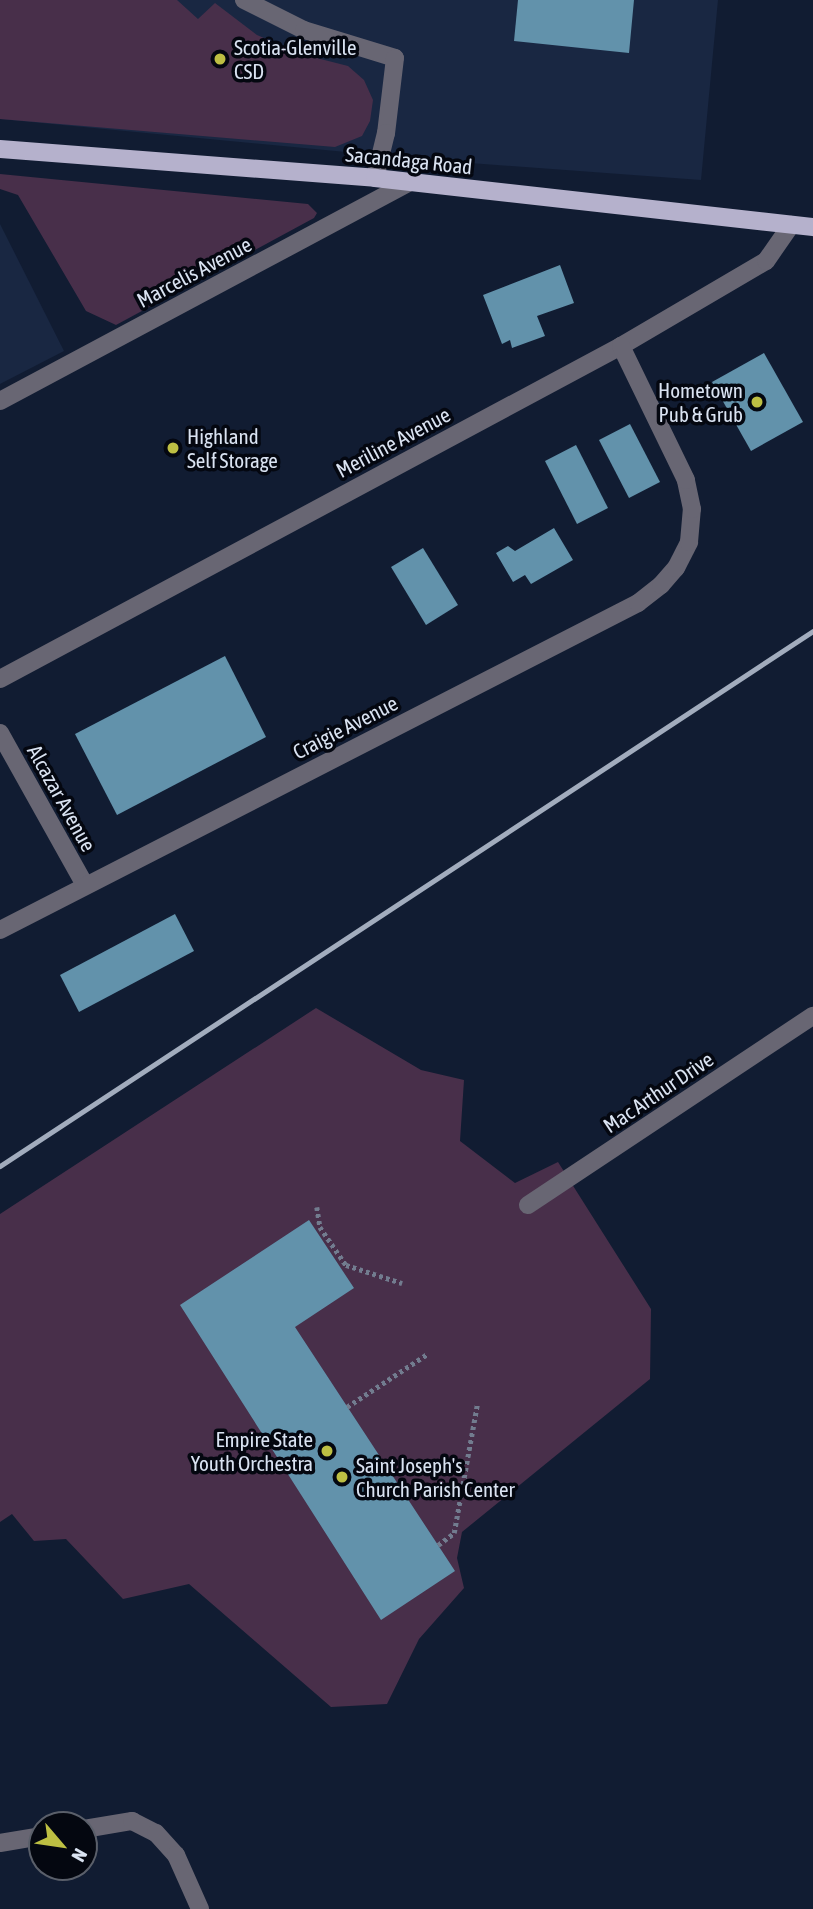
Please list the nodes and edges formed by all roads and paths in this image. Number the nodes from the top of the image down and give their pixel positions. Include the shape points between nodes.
1 (244, 0) edge
2 (0, 149) edge
3 (375, 178) junction
4 (409, 183) junction
5 (791, 225) junction
6 (813, 227) edge
7 (621, 346) junction
8 (0, 401) edge
9 (0, 679) edge
10 (0, 733) edge
11 (85, 885) junction
12 (0, 930) edge
13 (813, 1016) edge
14 (528, 1205) dead end
15 (317, 1207) dead end
16 (402, 1283) dead end
17 (426, 1355) dead end
18 (477, 1405) dead end
19 (347, 1407) dead end
20 (438, 1545) dead end
21 (98, 1827) edge
22 (28, 1838) edge
23 (0, 1843) edge
24 (200, 1909) edge

1 - 3 street via 304,30 395,58
2 - 3 main road, Sacandaga Road
3 - 4 main road, Sacandaga Road
4 - 5 main road, Sacandaga Road
4 - 8 street, Marcelis Avenue
5 - 6 main road, Sacandaga Road
5 - 7 street, Meriline Avenue via 765,261
7 - 9 street, Meriline Avenue
7 - 11 street, Craigie Avenue via 686,481 692,509 689,542 676,568 638,603
10 - 11 street, Alcazar Avenue
11 - 12 street, Craigie Avenue
13 - 14 street, Mac Arthur Drive
15 - 16 path via 320,1227 346,1265
17 - 19 path
18 - 20 path via 453,1533
21 - 24 street via 132,1822 156,1833 176,1856
22 - 23 street

